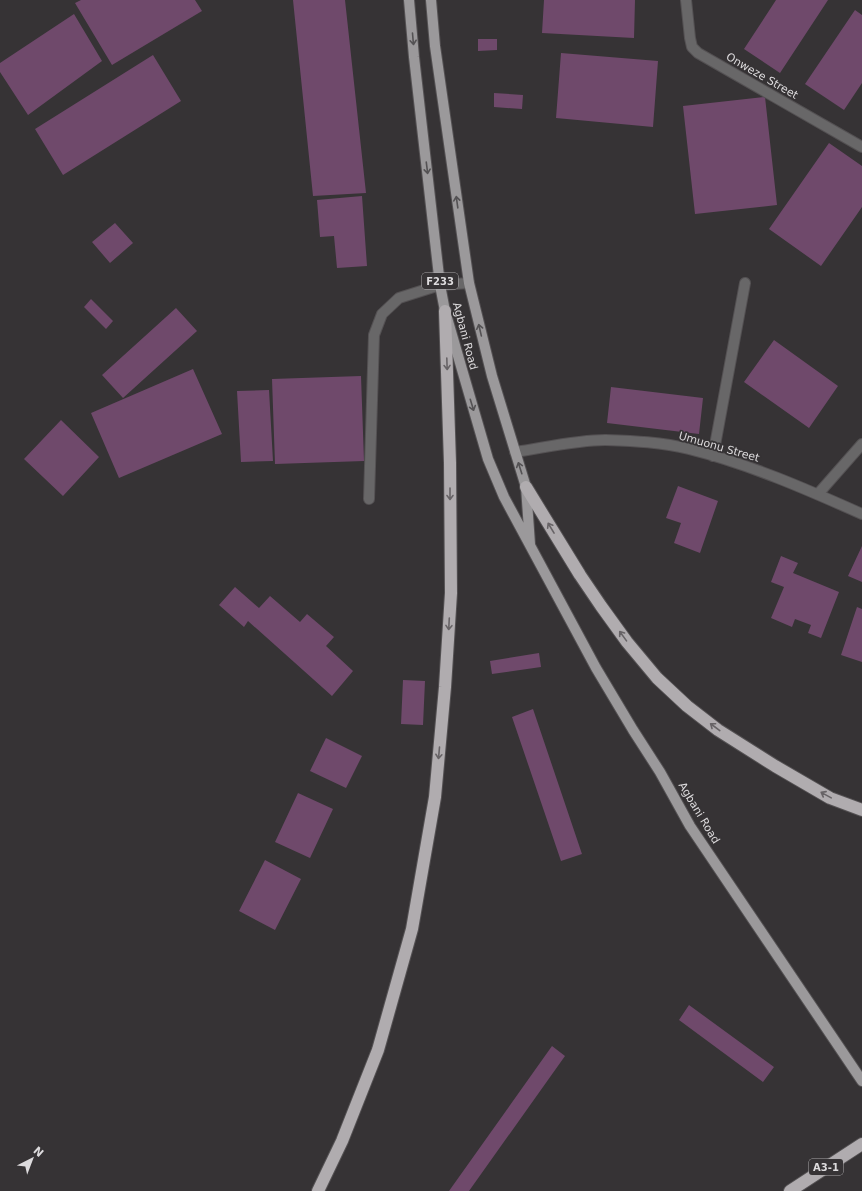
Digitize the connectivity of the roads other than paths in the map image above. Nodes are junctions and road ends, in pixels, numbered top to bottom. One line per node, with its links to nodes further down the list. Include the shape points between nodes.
1 (409, 0): 7 (main road, Agbani Road / F233, one-way to 7)
2 (431, 0): 5 (main road, Agbani Road / F233, one-way to 2, via 435,46)
3 (686, 0): 4 (street, Onweze Street, via 692,47 698,53)
4 (862, 148)
5 (469, 283): 7 (street); 10 (main road, Agbani Road / F233, one-way to 5, via 492,376)
6 (745, 283): 11 (street)
7 (440, 285): 8 (main road, Agbani Road / F233); 14 (street, via 399,298 382,314 374,335)
8 (445, 311): 16 (main road, Agbani Road / F233, one-way to 16, via 488,459 504,497); 20 (highway, one-way to 20, via 451,593 435,797 412,928 378,1050 342,1141)
9 (862, 444): 13 (street)
10 (515, 452): 11 (street, Umuonu Street, via 604,440 649,442); 12 (main road, Agbani Road / F233, one-way to 10)
11 (713, 456): 13 (street, Umuonu Street, via 743,464)
12 (526, 487): 16 (main road, Agbani Road / F233); 17 (highway, one-way to 12, via 830,798 775,766 718,730 687,706 658,678 627,642 580,575)
13 (818, 494): 15 (street, Umuonu Street)
14 (369, 499)
15 (862, 514)
16 (531, 548): 18 (main road, Agbani Road, via 596,668 690,826)
17 (862, 810)
18 (862, 1082)
19 (862, 1144): 21 (highway, A3-1)
20 (318, 1191)
21 (790, 1191)

